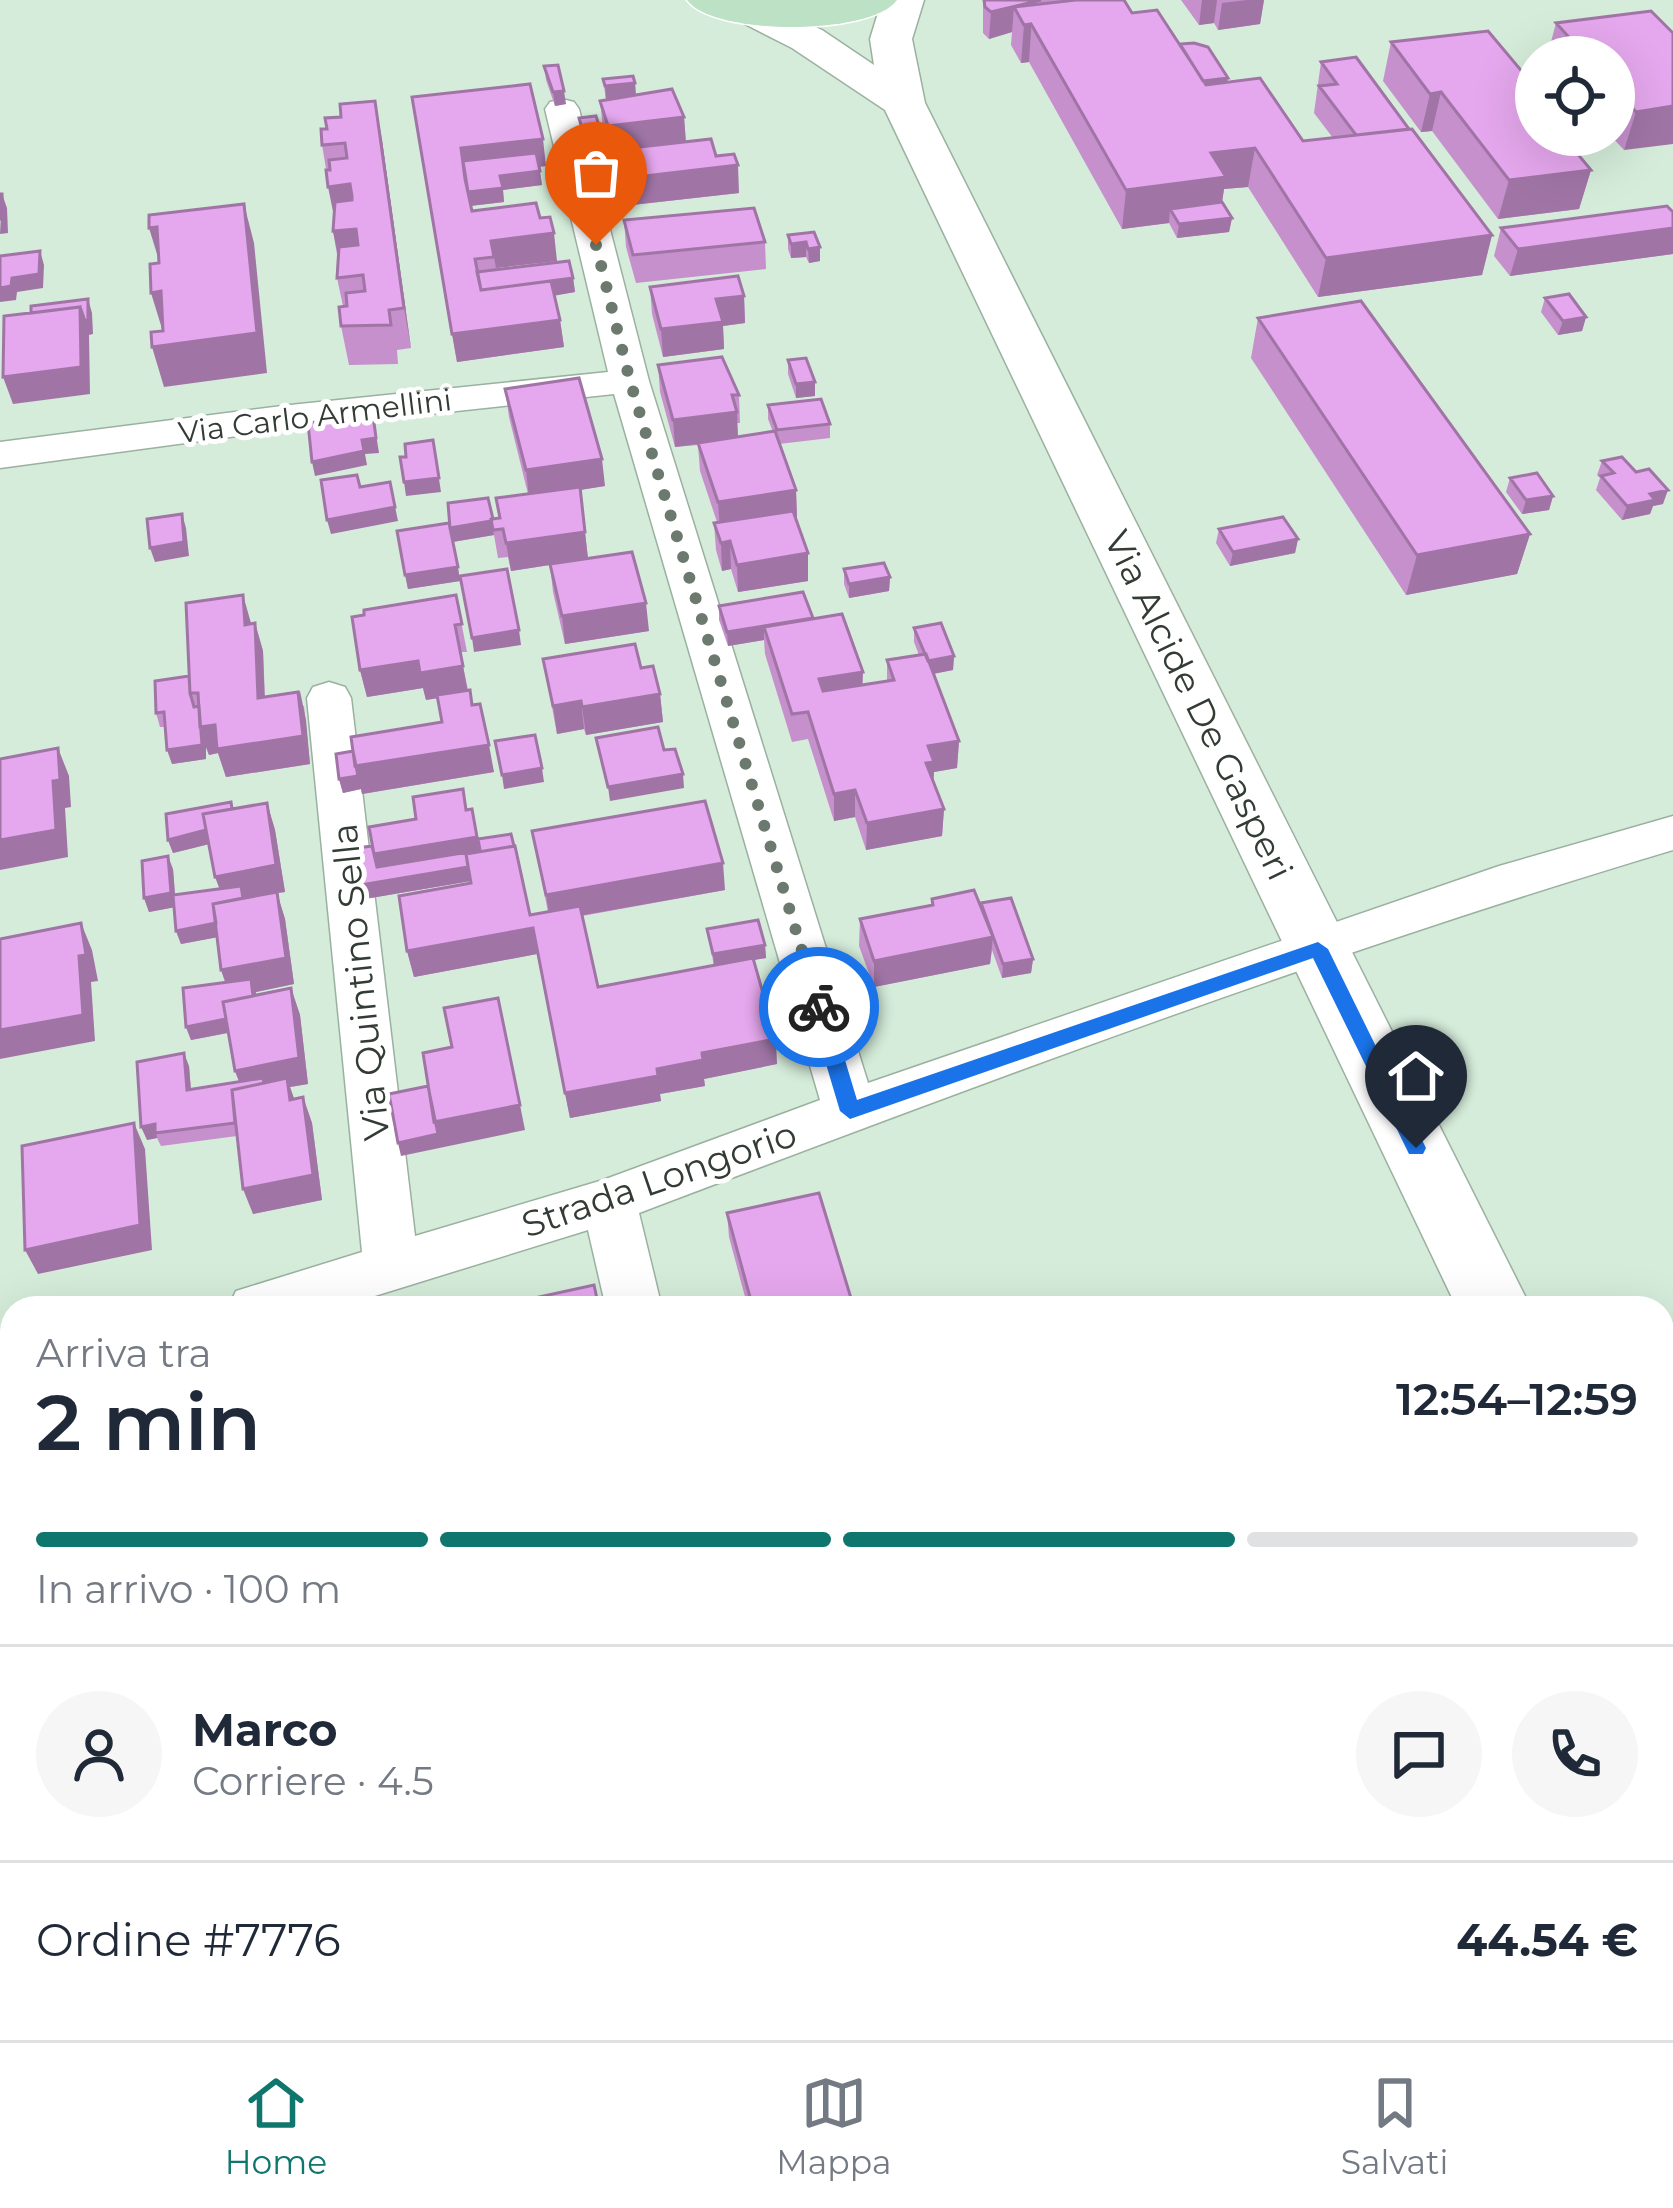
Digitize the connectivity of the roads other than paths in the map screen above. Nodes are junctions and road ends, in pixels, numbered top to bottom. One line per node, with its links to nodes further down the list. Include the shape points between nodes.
1 (708, 0): 4 (main road)
2 (876, 0): 4 (main road, via 825,12)
3 (903, 0): 5 (main road, Via Alcide De Gasperi, via 891,39)
4 (752, 11): 5 (main road)
5 (903, 103): 11 (main road, Via Alcide De Gasperi)
6 (562, 109): 7 (street)
7 (630, 381): 8 (street, Via Carlo Armellini); 12 (street)
8 (0, 455)
9 (329, 698): 14 (street, Via Quintino Sella)
10 (1673, 833): 11 (street, Strada Longorio)
11 (1318, 949): 12 (street, Strada Longorio); 17 (main road, Via Alcide De Gasperi)
12 (850, 1111): 13 (street, Strada Longorio)
13 (609, 1201): 14 (street, Strada Longorio); 16 (street)
14 (391, 1267): 15 (street, Strada Longorio)
15 (296, 1296)
16 (631, 1296)
17 (1488, 1296)

